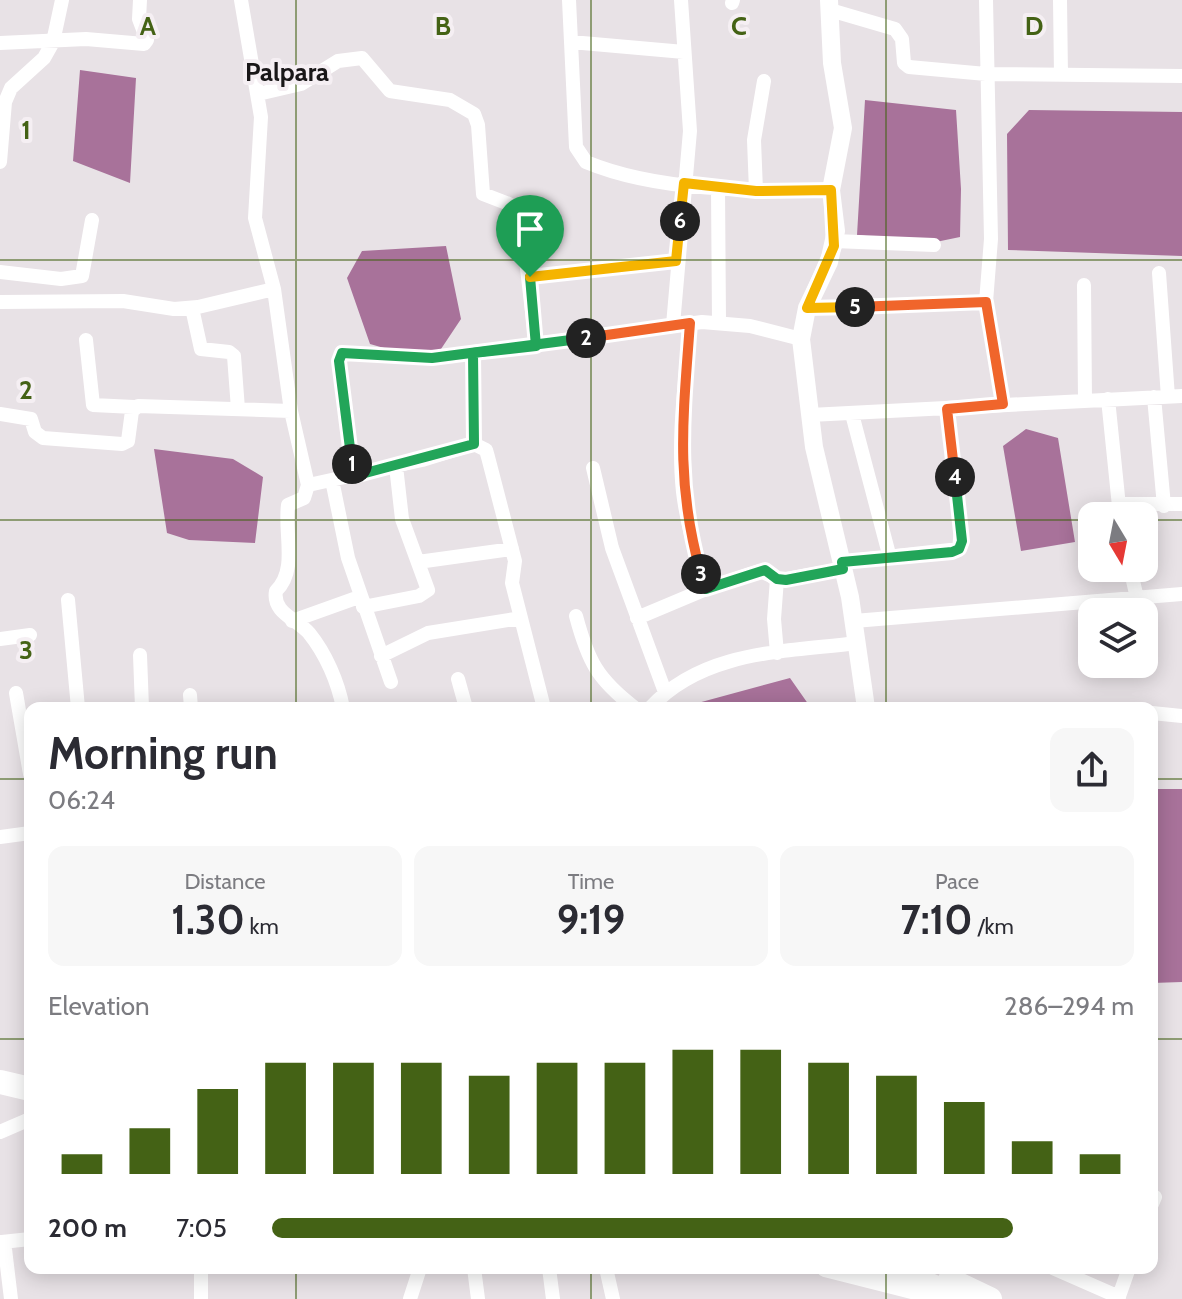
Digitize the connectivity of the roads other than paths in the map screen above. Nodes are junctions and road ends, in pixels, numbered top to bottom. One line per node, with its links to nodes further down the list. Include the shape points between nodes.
1 (62, 0): 9 (street)
2 (140, 0): 9 (street, via 144,44 108,39)
3 (241, 0): 17 (street)
4 (569, 0): 10 (street)
5 (681, 0): 12 (street)
6 (986, 0): 13 (street)
7 (1060, 0): 14 (street)
8 (830, 5): 13 (street, via 895,29 909,67); 21 (street, via 832,63 843,128)
9 (53, 42): 11 (street); 18 (street, via 44,58 11,88)
10 (571, 42): 12 (street); 19 (street, via 578,155 597,167)
11 (0, 43)
12 (684, 52): 19 (street, via 690,131)
13 (986, 74): 14 (street); 33 (street, via 991,239)
14 (1061, 75): 15 (street)
15 (1182, 76)
16 (764, 81): 22 (street, via 754,140)
17 (258, 94): 29 (street, via 301,84 351,57 369,62 390,91 466,106 478,125 483,194 517,209); 31 (street, via 255,218)
18 (0, 162)
19 (684, 183): 20 (street); 26 (street)
20 (718, 188): 22 (street); 36 (street)
21 (831, 190): 22 (street); 24 (street)
22 (756, 191)
23 (92, 220): 27 (street, via 82,276 61,279)
24 (834, 241): 25 (street); 35 (street)
25 (934, 245)
26 (676, 261): 29 (street); 38 (street)
27 (0, 272)
28 (1159, 273): 43 (street)
29 (530, 277): 41 (street)
30 (1084, 285): 45 (street)
31 (274, 289): 34 (street); 50 (street)
32 (0, 302): 34 (street, via 93,300)
33 (986, 302): 35 (street); 46 (street)
34 (192, 308): 48 (street, via 201,349 234,356)
35 (807, 308): 39 (street)
36 (719, 322): 37 (street); 39 (street)
37 (690, 323): 38 (street); 70 (street, via 683,490)
38 (673, 325): 41 (street)
39 (801, 339): 53 (street)
40 (86, 340): 47 (street, via 93,405)
41 (536, 346): 42 (street)
42 (473, 353): 54 (street); 57 (street, via 432,358 339,356)
43 (1168, 397): 44 (street); 62 (street)
44 (1108, 399): 45 (street); 60 (street)
45 (1085, 401): 46 (street)
46 (1003, 404): 49 (street)
47 (134, 407): 48 (street); 51 (street, via 128,441 122,444 43,438 31,419)
48 (238, 409): 50 (street)
49 (947, 409): 52 (street); 65 (street, via 959,549)
50 (291, 411): 59 (street)
51 (0, 414)
52 (852, 414): 53 (street); 65 (street)
53 (810, 415): 67 (street)
54 (474, 444): 55 (street); 64 (street, via 486,450)
55 (396, 466): 57 (street); 66 (street, via 402,519)
56 (593, 468): 78 (street, via 612,548)
57 (354, 476): 58 (street)
58 (332, 480): 59 (street); 74 (street)
59 (308, 485): 79 (street, via 304,498 288,505 287,578 274,596)
60 (1118, 502)
61 (1182, 504): 62 (street)
62 (1164, 506): 63 (street)
63 (1158, 507)
64 (512, 549): 66 (street); 77 (street, via 512,583)
65 (890, 558): 67 (street)
66 (418, 562): 74 (street, via 428,585 425,594)
67 (842, 565): 68 (street); 80 (street)
68 (777, 579): 70 (street, via 765,570); 84 (street)
69 (1133, 582): 72 (street)
70 (706, 589): 78 (street)
71 (1182, 594): 72 (street)
72 (1137, 598)
73 (68, 600): 91 (street)
74 (361, 602): 79 (street); 86 (street)
75 (1078, 603): 80 (street)
76 (576, 616): 96 (street, via 593,667)
77 (521, 618): 86 (street, via 428,633); 95 (street)
78 (637, 618): 89 (street)
79 (292, 621): 93 (street, via 309,633 324,657)
80 (854, 621): 83 (street)
81 (30, 635): 82 (street)
82 (0, 639)
83 (857, 643): 84 (street); 98 (street)
84 (777, 653): 89 (street, via 723,662)
85 (140, 655): 92 (street)
86 (381, 656): 88 (street)
87 (458, 679): 94 (street)
88 (391, 682)
89 (665, 692): 97 (street)
90 (16, 693): 101 (street)
91 (77, 702)
92 (142, 702)
93 (341, 702)
94 (464, 702)
95 (542, 702)
96 (627, 702)
97 (656, 702)
98 (865, 702)
99 (1158, 714): 100 (street)
100 (1182, 716)
101 (24, 739)
102 (24, 834): 103 (street)
103 (0, 837)
104 (0, 1068): 105 (highway)
105 (24, 1072)
106 (0, 1082): 107 (highway)
107 (24, 1088)
108 (24, 1122): 109 (street)
109 (0, 1132)
110 (24, 1240): 111 (street)
111 (1, 1242): 125 (street)
112 (201, 1274): 126 (street)
113 (418, 1274): 127 (street)
114 (475, 1274): 128 (street)
115 (550, 1274): 129 (street)
116 (607, 1274): 130 (street)
117 (849, 1274): 123 (street)
118 (905, 1274): 123 (highway)
119 (939, 1274): 131 (highway)
120 (962, 1274): 131 (street)
121 (1066, 1274): 124 (street)
122 (1127, 1274): 124 (street)
123 (952, 1294)
124 (1118, 1298)
125 (11, 1299)
126 (201, 1299)
127 (410, 1299)
128 (478, 1299)
129 (553, 1299)
130 (613, 1299)
131 (991, 1299)

